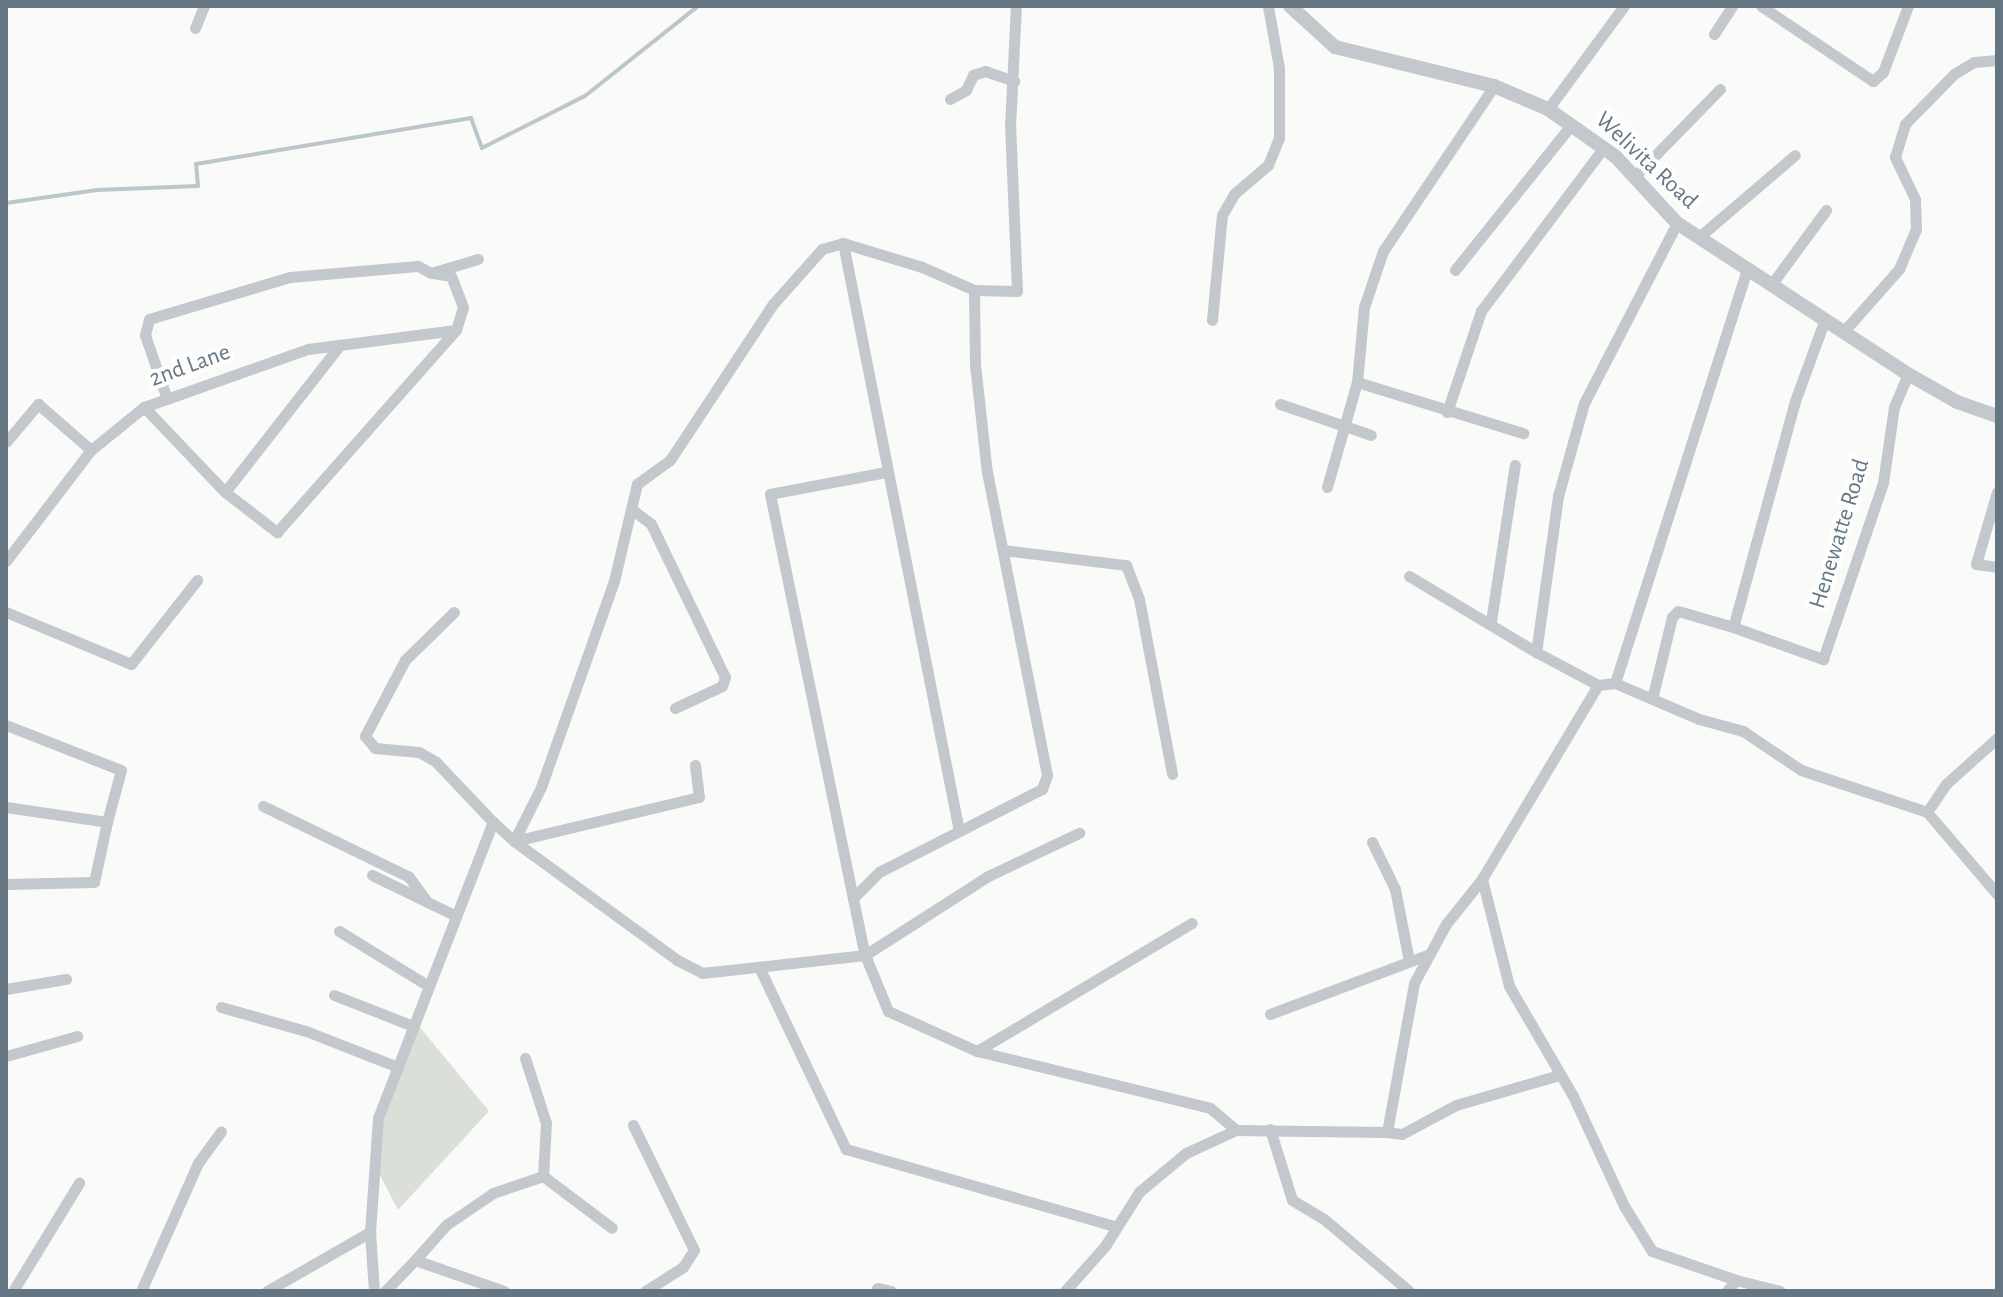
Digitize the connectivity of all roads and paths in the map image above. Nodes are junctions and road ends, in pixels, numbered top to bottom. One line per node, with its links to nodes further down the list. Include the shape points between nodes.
1 (204, 6): 9 (street)
2 (1016, 6): 12 (street)
3 (1268, 6): 32 (street, via 1282,96 1279,138 1268,165 1234,194 1222,215)
4 (1290, 6): 13 (street, Welivita Road, via 1335,47)
5 (1624, 6): 16 (street)
6 (1732, 6): 10 (street)
7 (1761, 6): 8 (street, via 1873,81 1883,72)
8 (1908, 6)
9 (195, 28)
10 (1714, 34)
11 (1997, 60): 34 (street, via 1974,62 1954,74 1905,124 1895,157 1915,199 1916,229 1899,269)
12 (1014, 81): 15 (street, via 985,71 973,75 966,90); 30 (street, via 1010,127 1019,284 1017,291)
13 (1494, 86): 16 (street, Welivita Road); 37 (street, via 1383,251 1364,307)
14 (1720, 89): 20 (street)
15 (950, 99)
16 (1548, 109): 17 (street, Welivita Road)
17 (1572, 124): 18 (street, Welivita Road); 26 (street)
18 (1604, 147): 20 (street, Welivita Road); 41 (street, via 1481,311)
19 (1795, 155): 23 (street)
20 (1634, 177): 22 (street, Welivita Road)
21 (1826, 210): 29 (street)
22 (1677, 223): 23 (street, Welivita Road); 63 (street, via 1584,403 1558,496)
23 (1699, 237): 27 (street, Welivita Road)
24 (843, 243): 30 (street, via 922,267); 49 (street); 53 (street, via 822,249 773,304 670,460 637,484)
25 (478, 259): 28 (street)
26 (1455, 270)
27 (1747, 270): 29 (street, Welivita Road); 64 (street)
28 (431, 273): 33 (street, via 451,276 463,307); 38 (street, via 418,266 290,277 149,319 145,335)
29 (1771, 285): 31 (street, Welivita Road)
30 (974, 290): 54 (street, via 985,458)
31 (1825, 319): 34 (street, Welivita Road); 62 (street, via 1795,401)
32 (1212, 320)
33 (456, 330): 35 (street, 2nd Lane); 51 (street, via 277,532)
34 (1845, 330): 36 (street, Welivita Road)
35 (340, 345): 38 (street, 2nd Lane, via 308,349); 51 (street)
36 (1908, 374): 42 (street, Welivita Road, via 1957,402); 62 (street, Henewatte Road, via 1894,407 1883,483 1823,659)
37 (1357, 382): 41 (street); 43 (street)
38 (166, 396): 40 (street, 2nd Lane)
39 (1280, 404): 43 (street)
40 (144, 407): 47 (street, 2nd Lane); 51 (street)
41 (1447, 412): 44 (street)
42 (1997, 416)
43 (1343, 425): 45 (street); 50 (street)
44 (1523, 433)
45 (1371, 435)
46 (6, 442): 47 (street, via 38,404)
47 (91, 450): 55 (street, 2nd Lane)
48 (1515, 465): 61 (street)
49 (886, 472): 77 (street); 85 (street, via 770,494)
50 (1327, 487)
51 (225, 492)
52 (1997, 492): 56 (street, via 1976,564)
53 (634, 511): 67 (street, via 651,524 725,677 722,686); 79 (street, via 541,787)
54 (1003, 550): 71 (street, via 1126,565 1139,599); 77 (street, via 1047,775 1042,789)
55 (6, 561)
56 (1997, 567)
57 (1409, 576): 61 (street)
58 (197, 580): 59 (street, via 131,664)
59 (6, 612)
60 (454, 612): 76 (street, via 405,660 365,736 375,748 419,752 436,762)
61 (1491, 621): 63 (street)
62 (1733, 627): 66 (street, via 1678,611 1672,617)
63 (1536, 652): 65 (street)
64 (1615, 683): 65 (street); 66 (street)
65 (1598, 685): 82 (street)
66 (1653, 695): 74 (street, via 1699,719 1743,731 1801,770)
67 (675, 708)
68 (6, 725): 75 (street, via 121,770)
69 (1997, 738): 74 (street, via 1946,784)
70 (695, 765): 79 (street, via 699,797)
71 (1172, 774)
72 (263, 806): 86 (street, via 409,877)
73 (6, 807): 75 (street)
74 (1927, 812): 84 (street)
75 (107, 822): 83 (street, via 94,882)
76 (493, 822): 79 (street); 87 (street)
77 (959, 831): 85 (street, via 879,872)
78 (1079, 833): 91 (street, via 988,876)
79 (514, 841): 93 (street, via 702,973)
80 (1372, 842): 92 (street, via 1395,889)
81 (372, 875): 86 (street)
82 (1482, 879): 90 (street); 106 (street, via 1509,986)
83 (6, 884)
84 (1997, 894)
85 (853, 898): 91 (street)
86 (427, 902): 87 (street)
87 (454, 915): 95 (street)
88 (1192, 923): 102 (street)
89 (339, 931): 95 (street)
90 (1430, 954): 92 (street); 111 (street, via 1414,983)
91 (865, 955): 93 (street); 102 (street, via 888,1011)
92 (1409, 961): 99 (street)
93 (759, 967): 114 (street, via 846,1149)
94 (66, 979): 96 (street)
95 (427, 985): 100 (street)
96 (6, 989)
97 (334, 995): 100 (street)
98 (221, 1007): 105 (street, via 306,1031)
99 (1270, 1014)
100 (413, 1026): 105 (street)
101 (77, 1036): 103 (street)
102 (977, 1051): 109 (street, via 1210,1108)
103 (6, 1056)
104 (525, 1058): 112 (street, via 546,1123)
105 (398, 1067): 116 (street, via 378,1118)
106 (1559, 1075): 111 (street, via 1456,1105 1402,1134); 118 (street, via 1652,1251)
107 (633, 1125): 126 (street, via 694,1250 683,1267)
108 (1270, 1129): 109 (street); 111 (street); 129 (street, via 1292,1200 1324,1219)
109 (1236, 1130): 114 (street, via 1159,1172)
110 (221, 1131): 121 (street, via 198,1163)
111 (1387, 1132)
112 (543, 1176): 115 (street); 117 (street, via 493,1193 446,1225)
113 (79, 1183): 120 (street)
114 (1115, 1226): 128 (street)
115 (612, 1228)
116 (370, 1232): 122 (street); 123 (street)
117 (415, 1260): 124 (street); 125 (street)
118 (1736, 1280): 130 (street); 131 (street)
119 (877, 1288): 127 (street)
120 (13, 1291)
121 (141, 1291)
122 (267, 1291)
123 (374, 1291)
124 (385, 1291)
125 (504, 1291)
126 (645, 1291)
127 (891, 1291)
128 (1065, 1291)
129 (1409, 1291)
130 (1727, 1291)
131 (1780, 1291)

